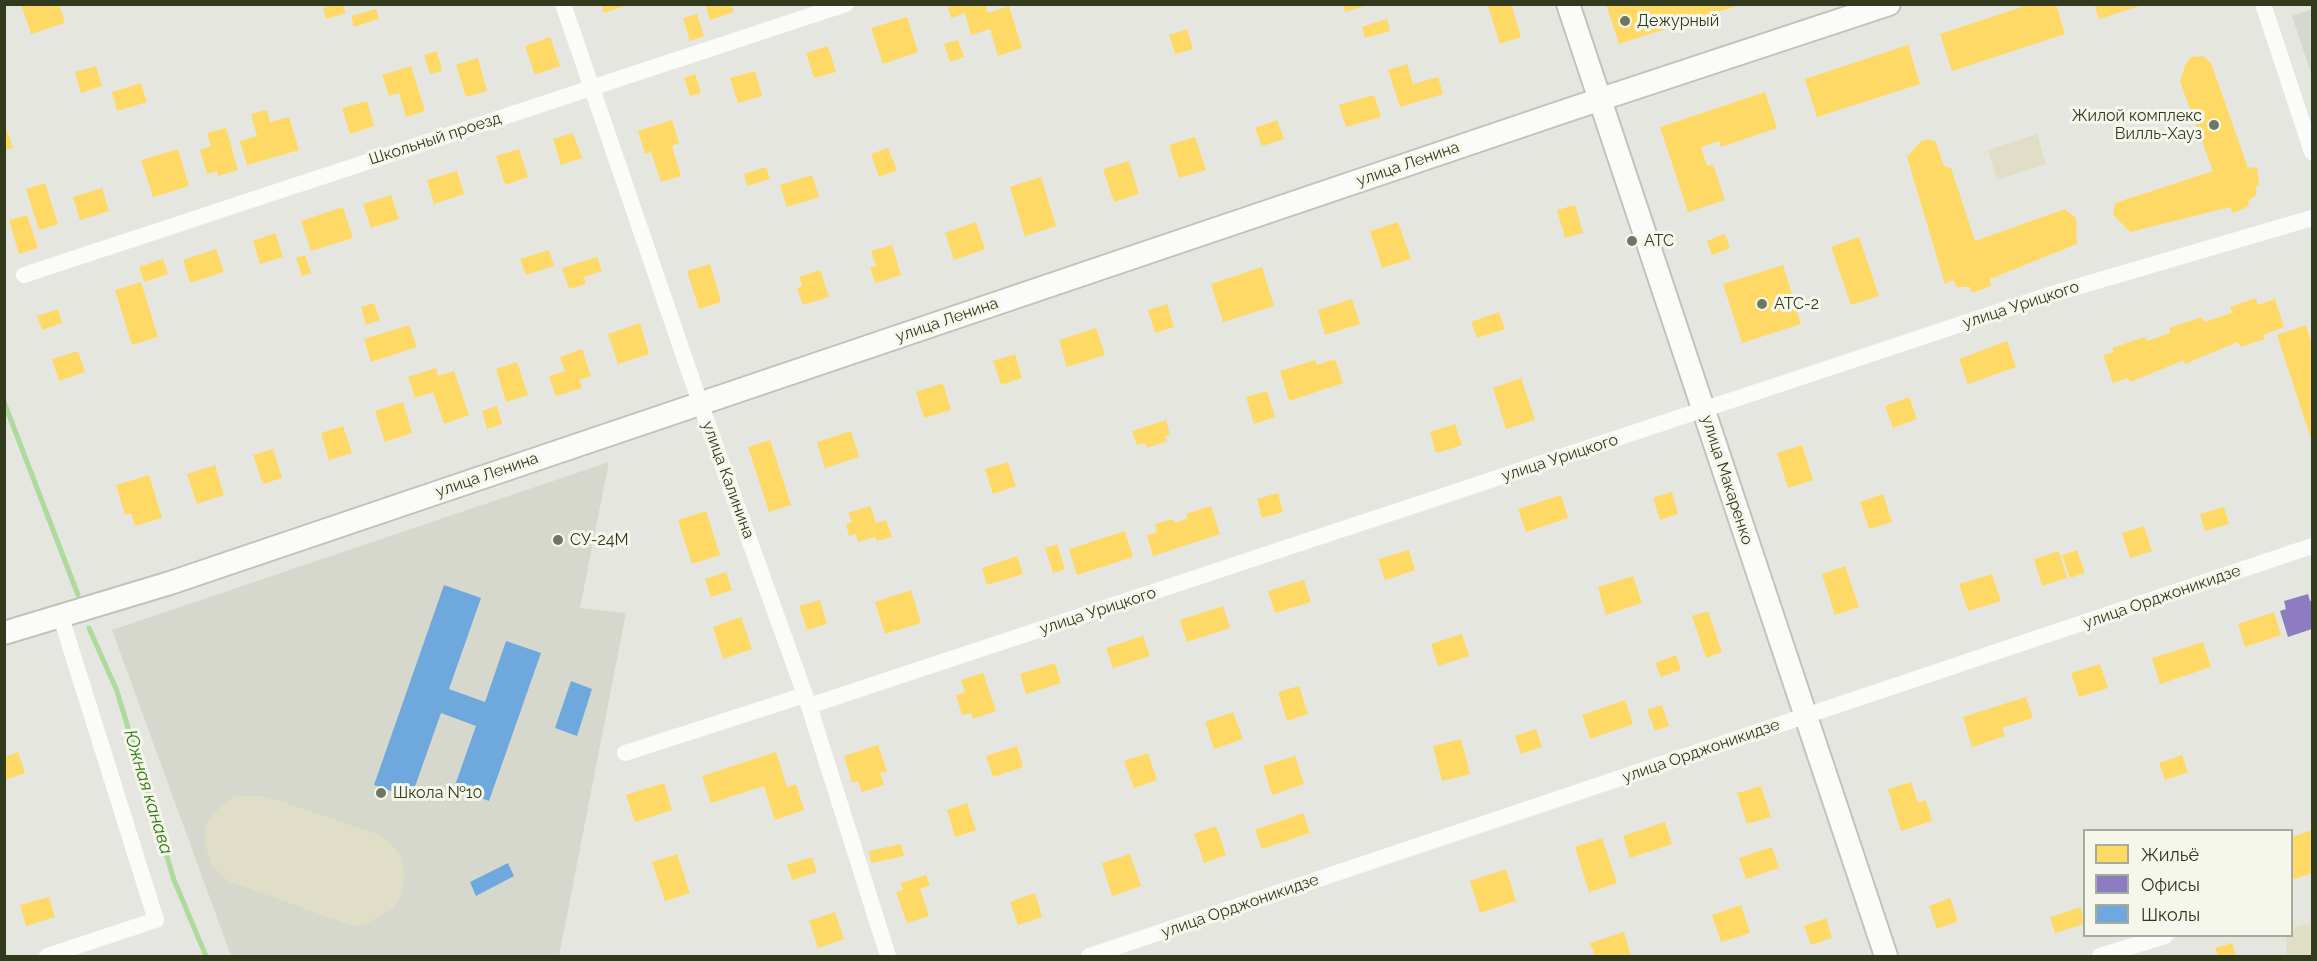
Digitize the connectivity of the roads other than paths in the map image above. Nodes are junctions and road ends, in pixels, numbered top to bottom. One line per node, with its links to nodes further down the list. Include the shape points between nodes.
1 (563, 4): 6 (street, улица Калинина)
2 (846, 4): 6 (street, Школьный проезд)
3 (1568, 4): 7 (street, улица Макаренко)
4 (1889, 4): 7 (street, улица Ленина)
5 (2263, 4): 8 (street)
6 (592, 87): 10 (street, Школьный проезд); 11 (street, улица Калинина)
7 (1600, 99): 11 (street, улица Ленина); 12 (street, улица Макаренко)
8 (2313, 152)
9 (2313, 218): 12 (street, улица Урицкого, via 2049,295)
10 (24, 275)
11 (700, 403): 14 (street, улица Ленина, via 170,583); 16 (street, улица Калинина)
12 (1705, 411): 16 (street, улица Урицкого); 17 (street, улица Макаренко)
13 (2313, 546): 17 (street, улица Орджоникидзе)
14 (60, 615): 15 (street, улица Ленина); 20 (street, via 156,920)
15 (4, 633)
16 (807, 700): 18 (street, улица Урицкого); 21 (street, улица Калинина)
17 (1804, 717): 22 (street, улица Орджоникидзе); 23 (street, улица Макаренко)
18 (625, 753)
19 (2161, 937): 24 (street)
20 (47, 957)
21 (888, 957)
22 (1089, 957)
23 (1886, 957)
24 (2100, 957)

